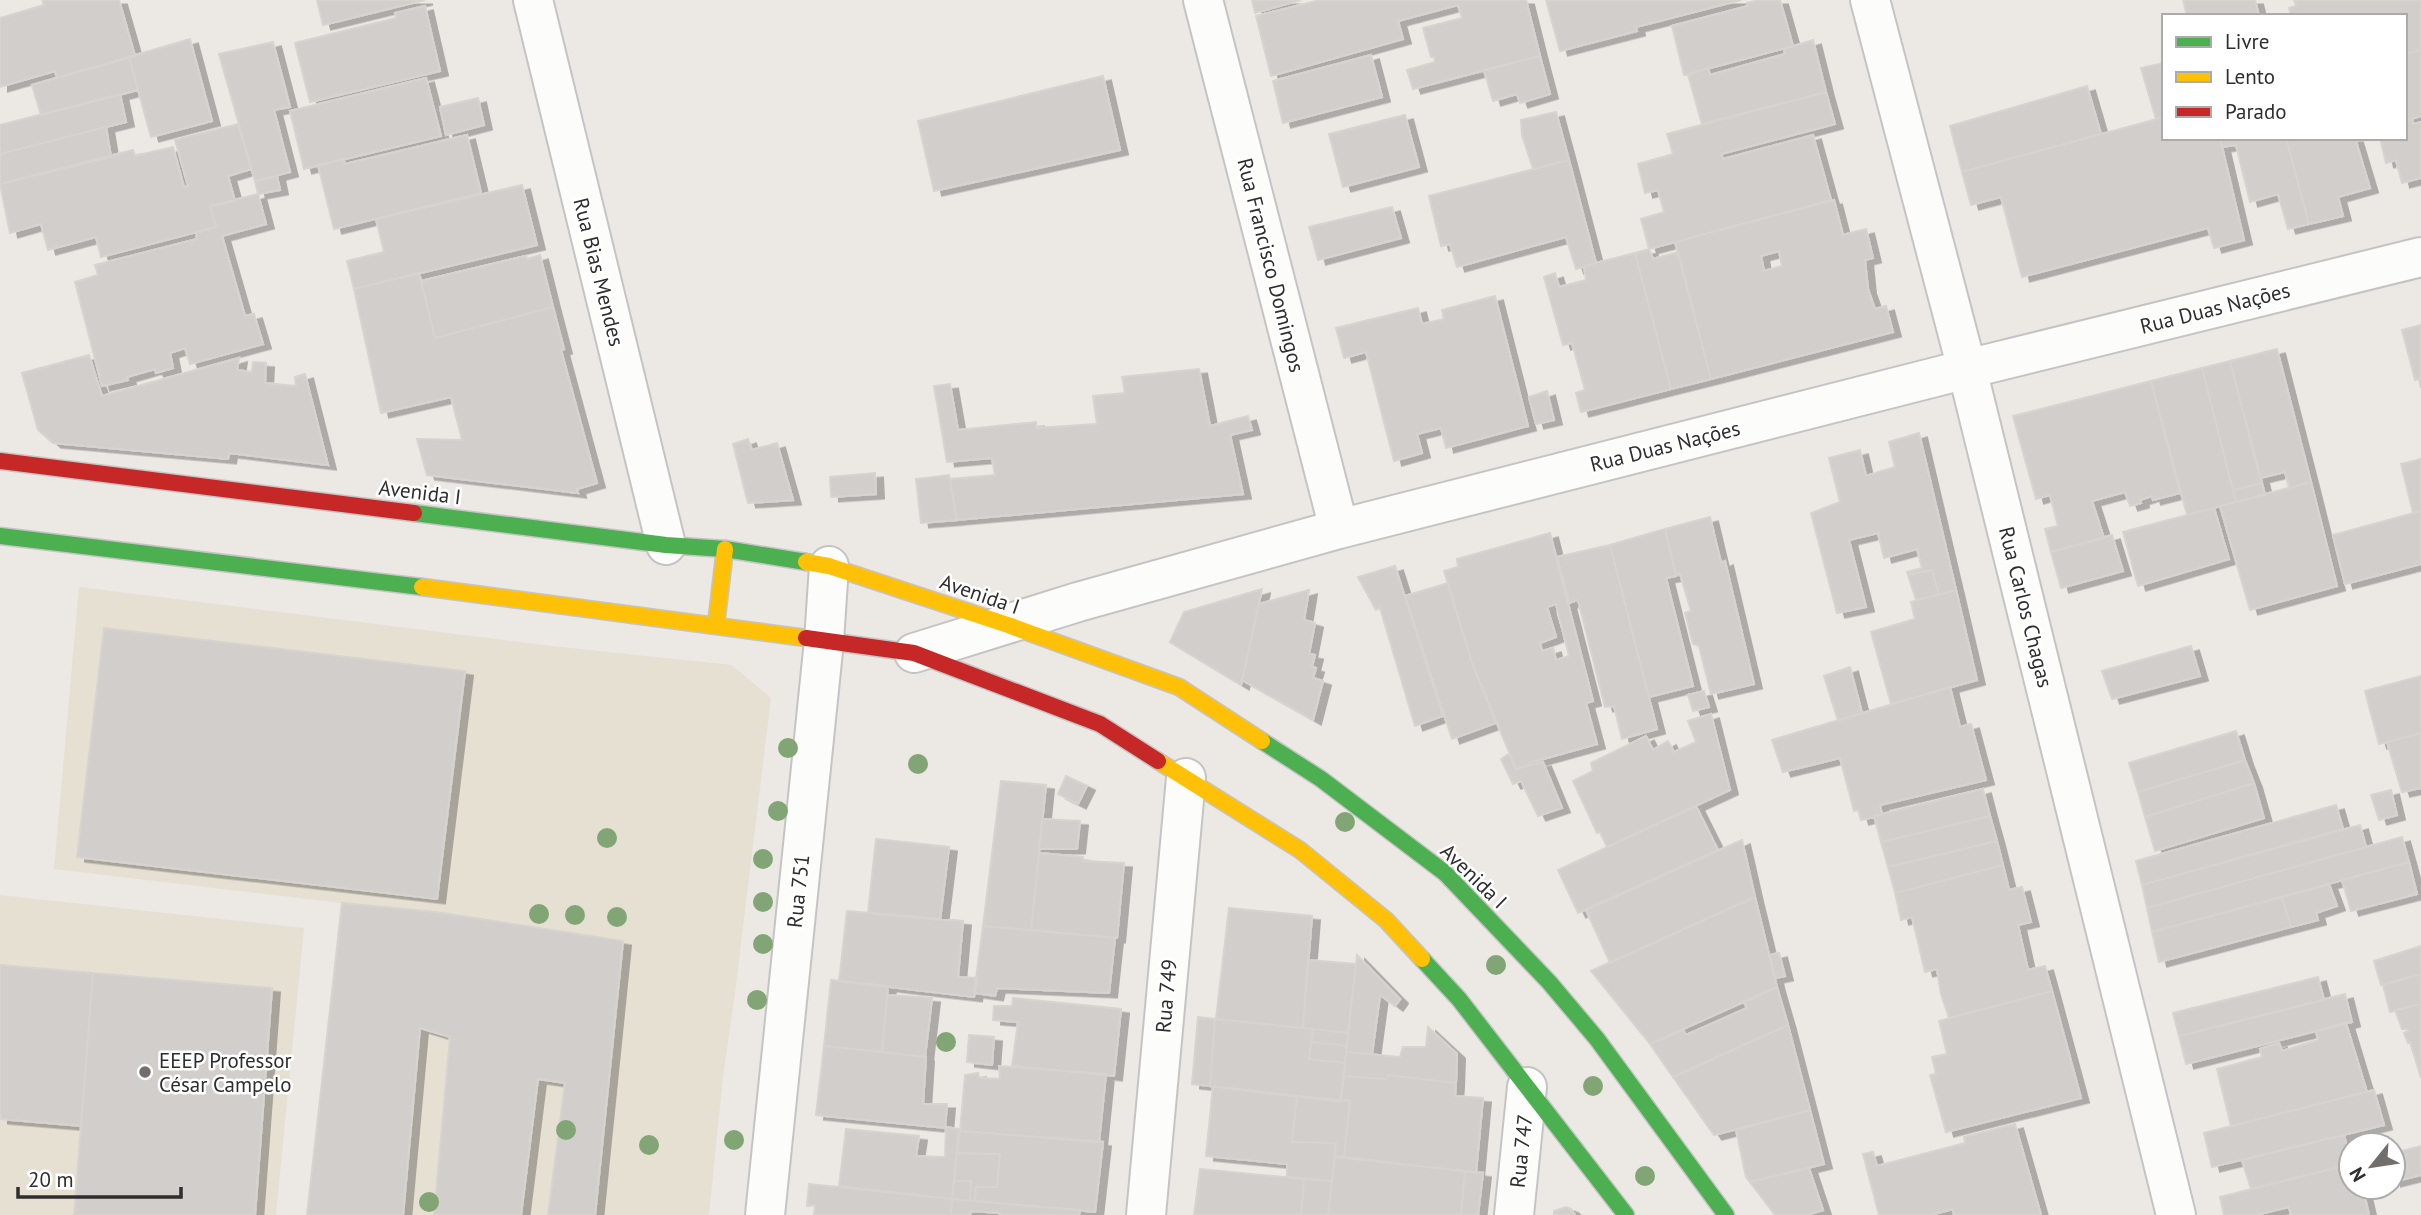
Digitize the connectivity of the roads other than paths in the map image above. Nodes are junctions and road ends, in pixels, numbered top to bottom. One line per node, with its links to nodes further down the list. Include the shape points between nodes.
1 (533, 0): 9 (street, Rua Bias Mendes)
2 (1203, 0): 7 (street, Rua Francisco Domingos)
3 (1870, 0): 5 (street, Rua Carlos Chagas)
4 (2421, 257): 5 (street, Rua Duas Nações)
5 (1967, 369): 7 (street, Rua Duas Nações); 23 (street, Rua Carlos Chagas)
6 (1, 456): 9 (street, Avenida I)
7 (1339, 529): 13 (street, Rua Duas Nações)
8 (0, 536): 12 (street)
9 (666, 545): 10 (street, Avenida I)
10 (725, 549): 11 (street, Avenida I); 12 (street)
11 (829, 566): 13 (street, Avenida I); 14 (street, Rua 751)
12 (716, 625): 14 (street)
13 (1008, 625): 15 (street, Rua Duas Nações); 22 (street, Avenida I, via 1179,687 1321,779 1445,873 1549,982 1597,1040)
14 (824, 641): 15 (street); 18 (street, Rua 751)
15 (914, 653): 16 (street, via 1100,724)
16 (1186, 778): 17 (street, via 1300,850 1386,920 1459,999); 19 (street, Rua 749)
17 (1527, 1087): 20 (street, Rua 747); 21 (street)
18 (765, 1215)
19 (1146, 1215)
20 (1514, 1215)
21 (1626, 1215)
22 (1727, 1215)
23 (2176, 1215)

